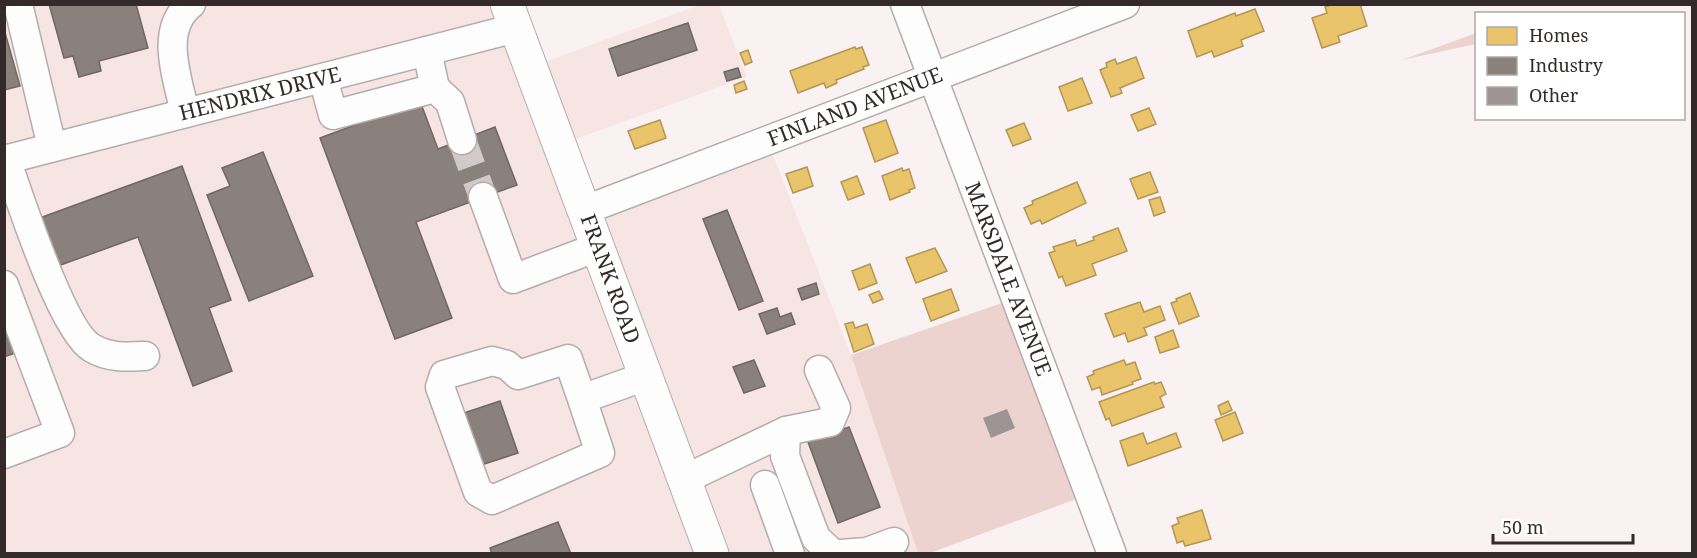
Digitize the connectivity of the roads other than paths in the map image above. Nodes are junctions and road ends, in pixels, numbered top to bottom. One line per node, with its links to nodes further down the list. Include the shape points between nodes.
1 (18, 4): 12 (street)
2 (191, 4): 10 (street, via 182,12 172,33)
3 (905, 4): 7 (street, MARSDALE AVENUE)
4 (1125, 4): 7 (street, FINLAND AVENUE)
5 (512, 16): 6 (street, HENDRIX DRIVE); 15 (main road, FRANK ROAD)
6 (427, 51): 8 (street, HENDRIX DRIVE); 9 (street)
7 (932, 77): 15 (street, FINLAND AVENUE); 31 (street, MARSDALE AVENUE)
8 (323, 78): 9 (street, via 333,114); 10 (street, HENDRIX DRIVE)
9 (435, 88): 11 (street, via 450,102)
10 (186, 113): 12 (street, HENDRIX DRIVE)
11 (462, 140)
12 (52, 147): 13 (street, HENDRIX DRIVE)
13 (5, 159): 18 (street, via 29,227 74,328 90,347 115,358)
14 (483, 198): 16 (street, via 513,279)
15 (585, 210): 16 (main road, FRANK ROAD)
16 (598, 247): 20 (main road, FRANK ROAD)
17 (4, 285): 23 (street, via 60,433)
18 (146, 356)
19 (819, 370): 22 (street, via 836,408 830,422)
20 (646, 376): 21 (street); 24 (main road, FRANK ROAD)
21 (582, 399): 21 (street, via 568,359 518,375 507,365 492,361 444,375 440,387 478,492 492,500 600,453)
22 (786, 431): 24 (street); 29 (street, via 785,456 816,538)
23 (4, 454)
24 (685, 479): 27 (main road, FRANK ROAD)
25 (765, 484): 28 (street)
26 (894, 542): 30 (street, via 867,552)
27 (712, 554)
28 (790, 554)
29 (833, 554)
30 (840, 554)
31 (1112, 554)

